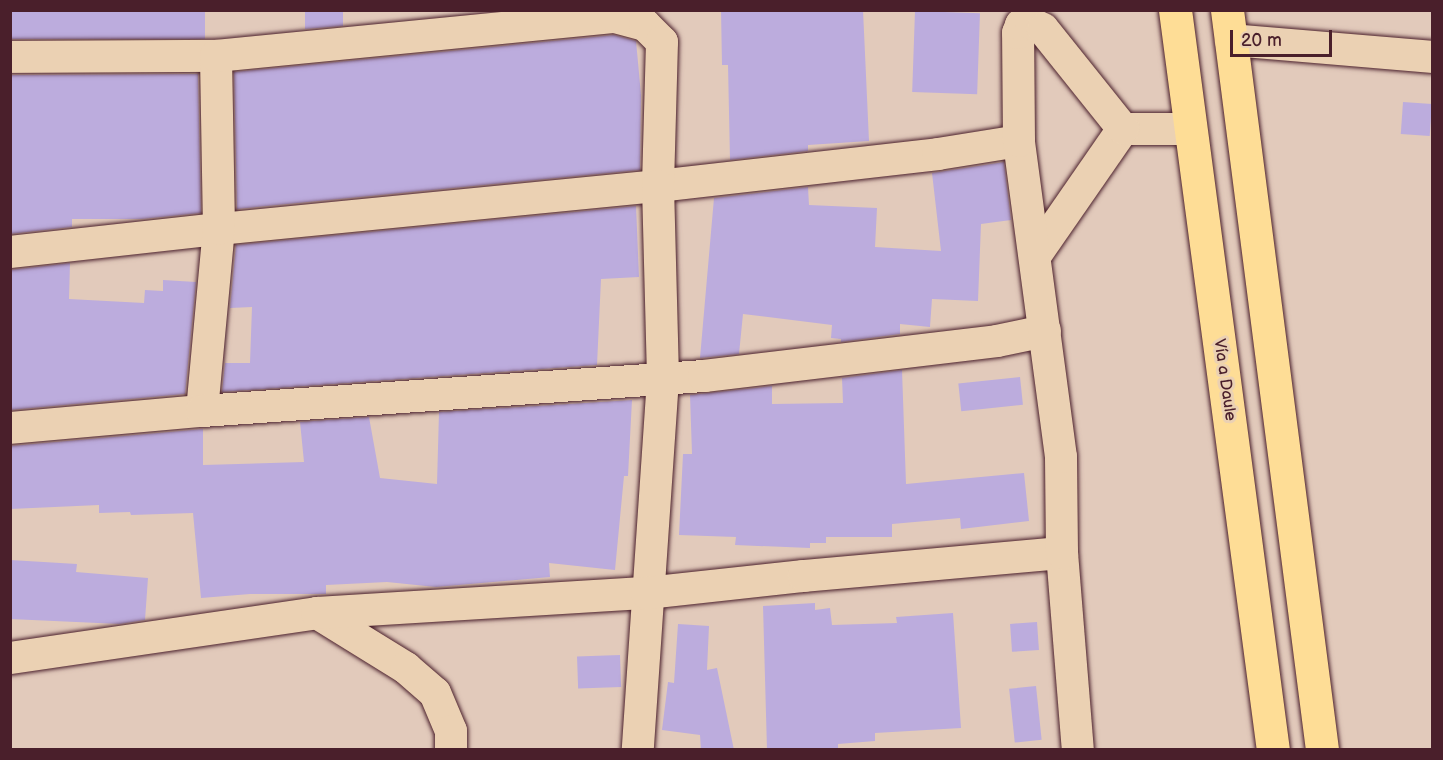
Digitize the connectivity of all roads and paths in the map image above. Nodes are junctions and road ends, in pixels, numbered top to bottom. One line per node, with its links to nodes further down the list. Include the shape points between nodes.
1 (1175, 10): 7 (highway, Vía a Daule)
2 (1229, 25): 5 (street); 25 (highway)
3 (216, 56): 4 (street); 9 (street, via 615,17 645,25 662,42); 10 (street)
4 (10, 57)
5 (1432, 57)
6 (1123, 129): 7 (street); 8 (street, via 1043,29 1031,23 1021,25 1018,33); 12 (street)
7 (1190, 129): 24 (highway, Vía a Daule)
8 (1020, 141): 9 (street); 12 (street)
9 (657, 186): 10 (street); 14 (street)
10 (219, 229): 11 (street); 15 (street)
11 (10, 252)
12 (1035, 256): 13 (street)
13 (1045, 331): 14 (street, via 997,341); 17 (street, via 1061,457)
14 (663, 379): 15 (street); 18 (street)
15 (202, 411): 16 (street)
16 (10, 428)
17 (1062, 553): 18 (street); 23 (street)
18 (647, 593): 19 (street); 22 (street)
19 (317, 613): 20 (street); 21 (street, via 406,668 435,693 451,731)
20 (10, 658)
21 (451, 750)
22 (638, 750)
23 (1078, 750)
24 (1273, 750)
25 (1322, 750)

